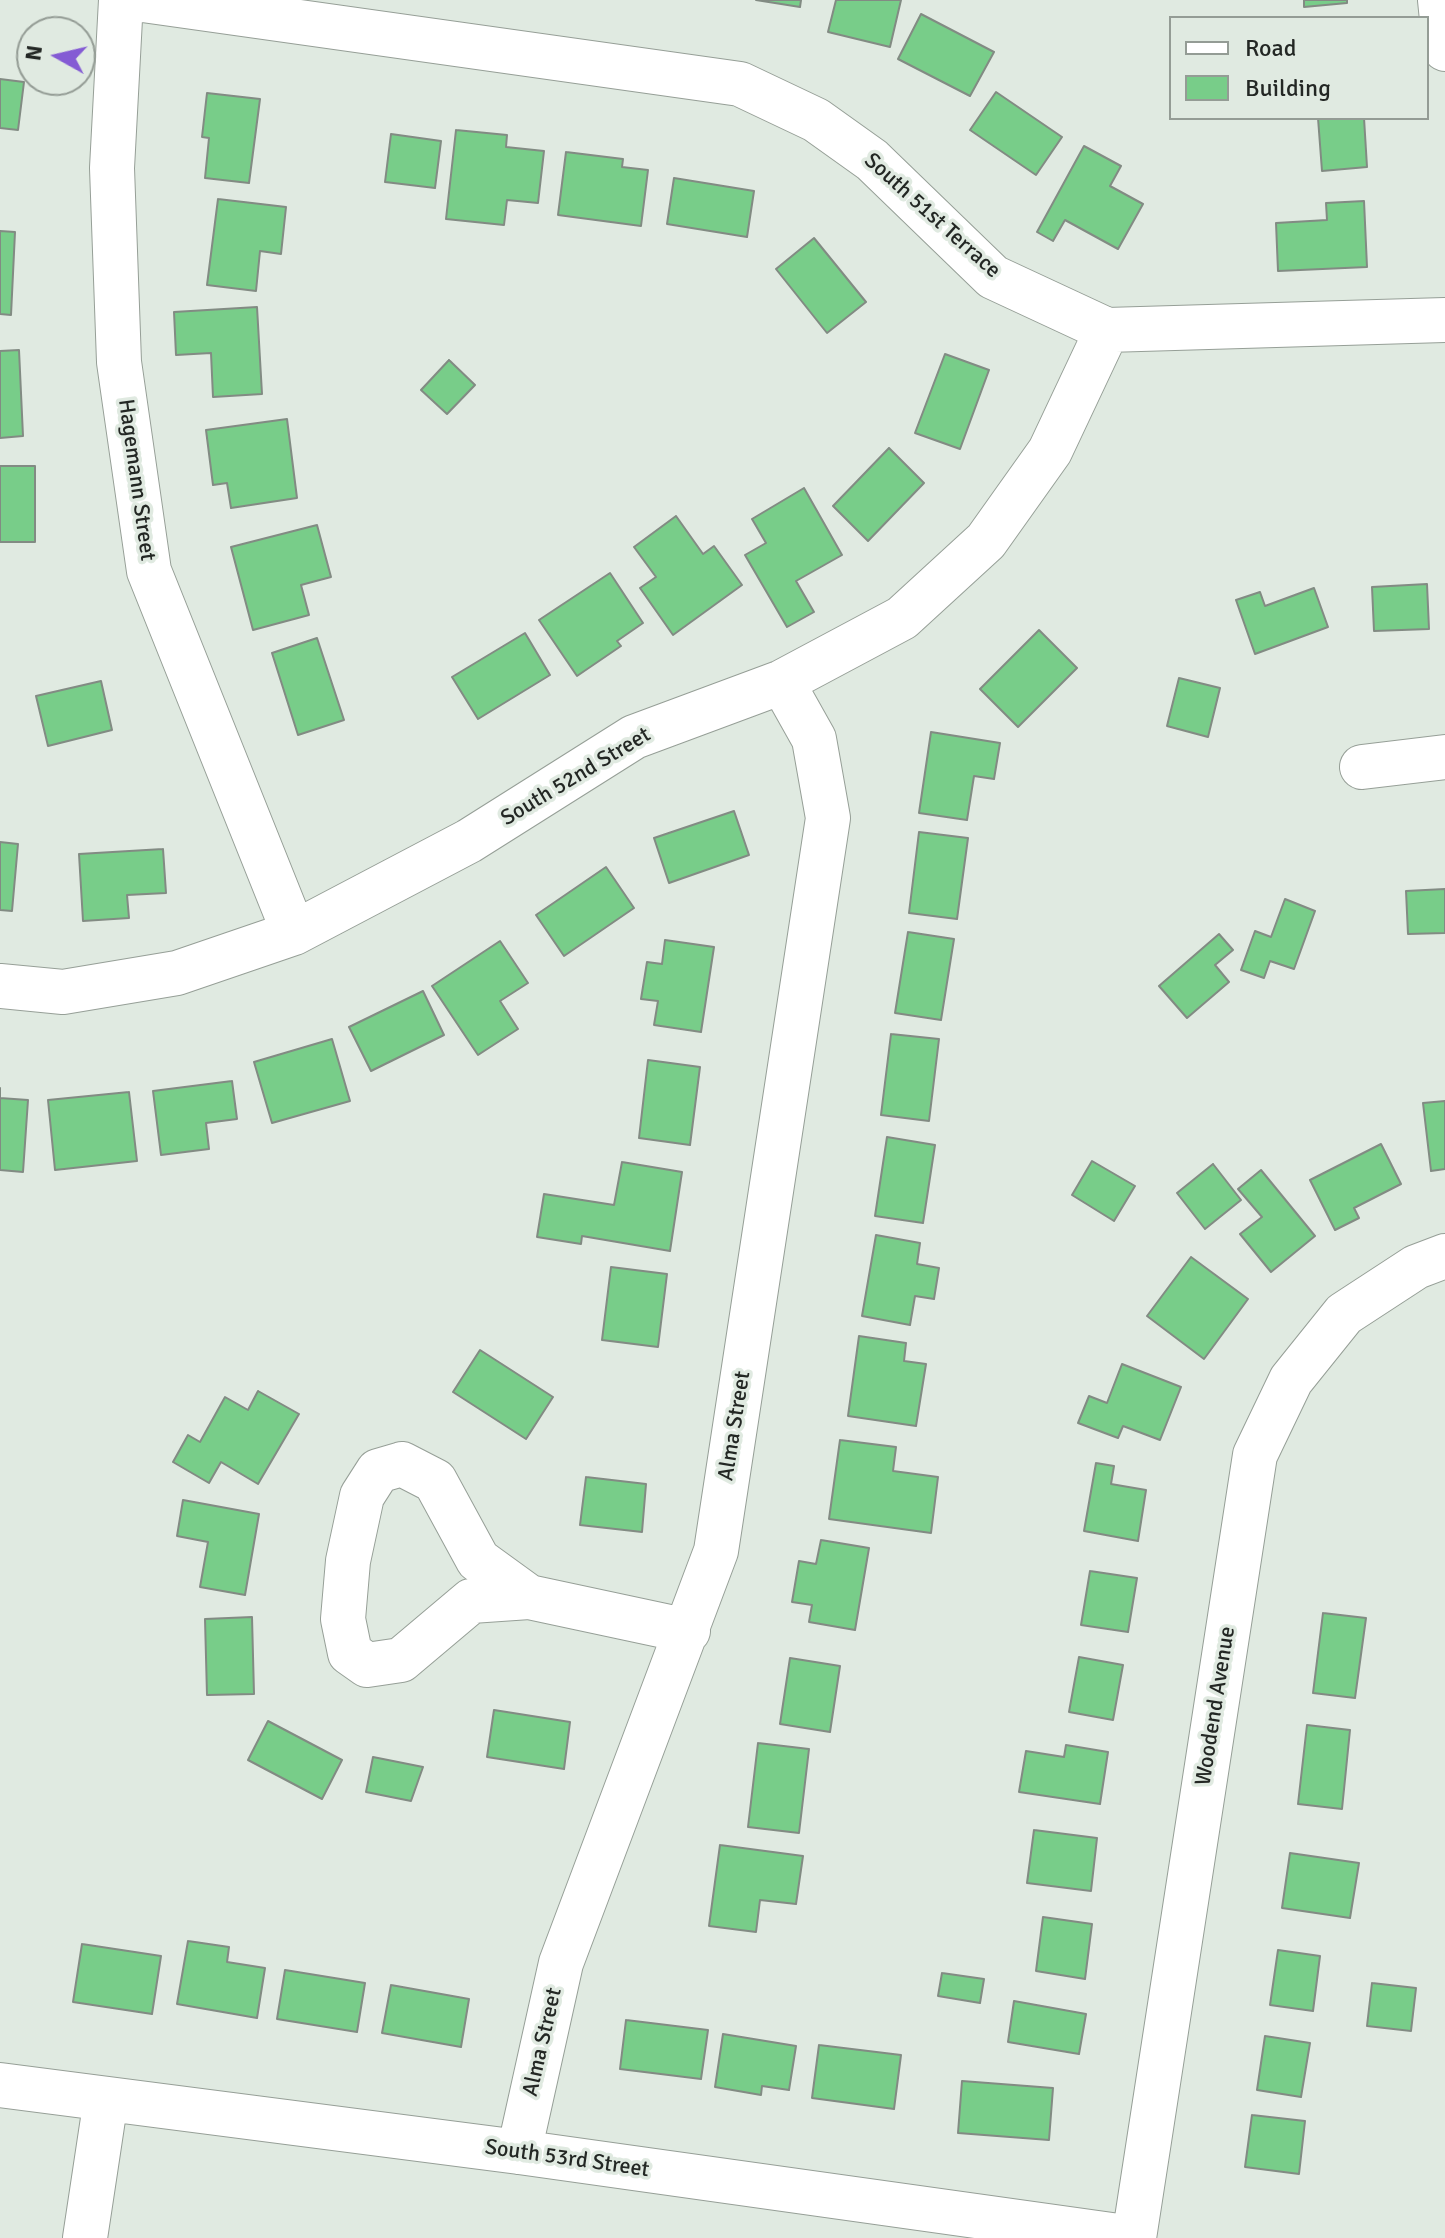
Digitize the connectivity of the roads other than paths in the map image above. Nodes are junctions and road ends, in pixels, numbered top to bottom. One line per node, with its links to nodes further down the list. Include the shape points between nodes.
1 (121, 0): 10 (street, Hagemann Street, via 112,168 119,362 149,571)
2 (143, 0): 6 (street, South 51st Terrace, via 740,84 816,120 872,160 993,277)
3 (1440, 0): 4 (street)
4 (1445, 49)
5 (1445, 320): 6 (street, South 51st Terrace)
6 (1107, 330): 7 (street, South 52nd Street, via 1050,451 986,541 902,618)
7 (782, 682): 10 (street, South 52nd Street, via 634,737 469,841); 14 (street, Alma Street, via 814,739 828,818 716,1551)
8 (1445, 757): 9 (street)
9 (1362, 767)
10 (294, 933): 11 (street, South 52nd Street, via 177,973 63,992)
11 (0, 986)
12 (1445, 1256): 20 (street, Woodend Avenue, via 1416,1267 1344,1314 1291,1380 1255,1455)
13 (529, 1597): 13 (street, via 471,1601 401,1660 367,1665 350,1653 343,1619 348,1561 362,1496 378,1471 402,1464 435,1481 478,1560); 14 (street)
14 (688, 1631): 17 (street, Alma Street, via 561,1963)
15 (0, 2085): 16 (street, South 53rd Street)
16 (106, 2099): 17 (street, South 53rd Street); 19 (street)
17 (519, 2152): 18 (street, South 53rd Street)
18 (887, 2222): 20 (street, South 53rd Street)
19 (85, 2238)
20 (1134, 2238)

